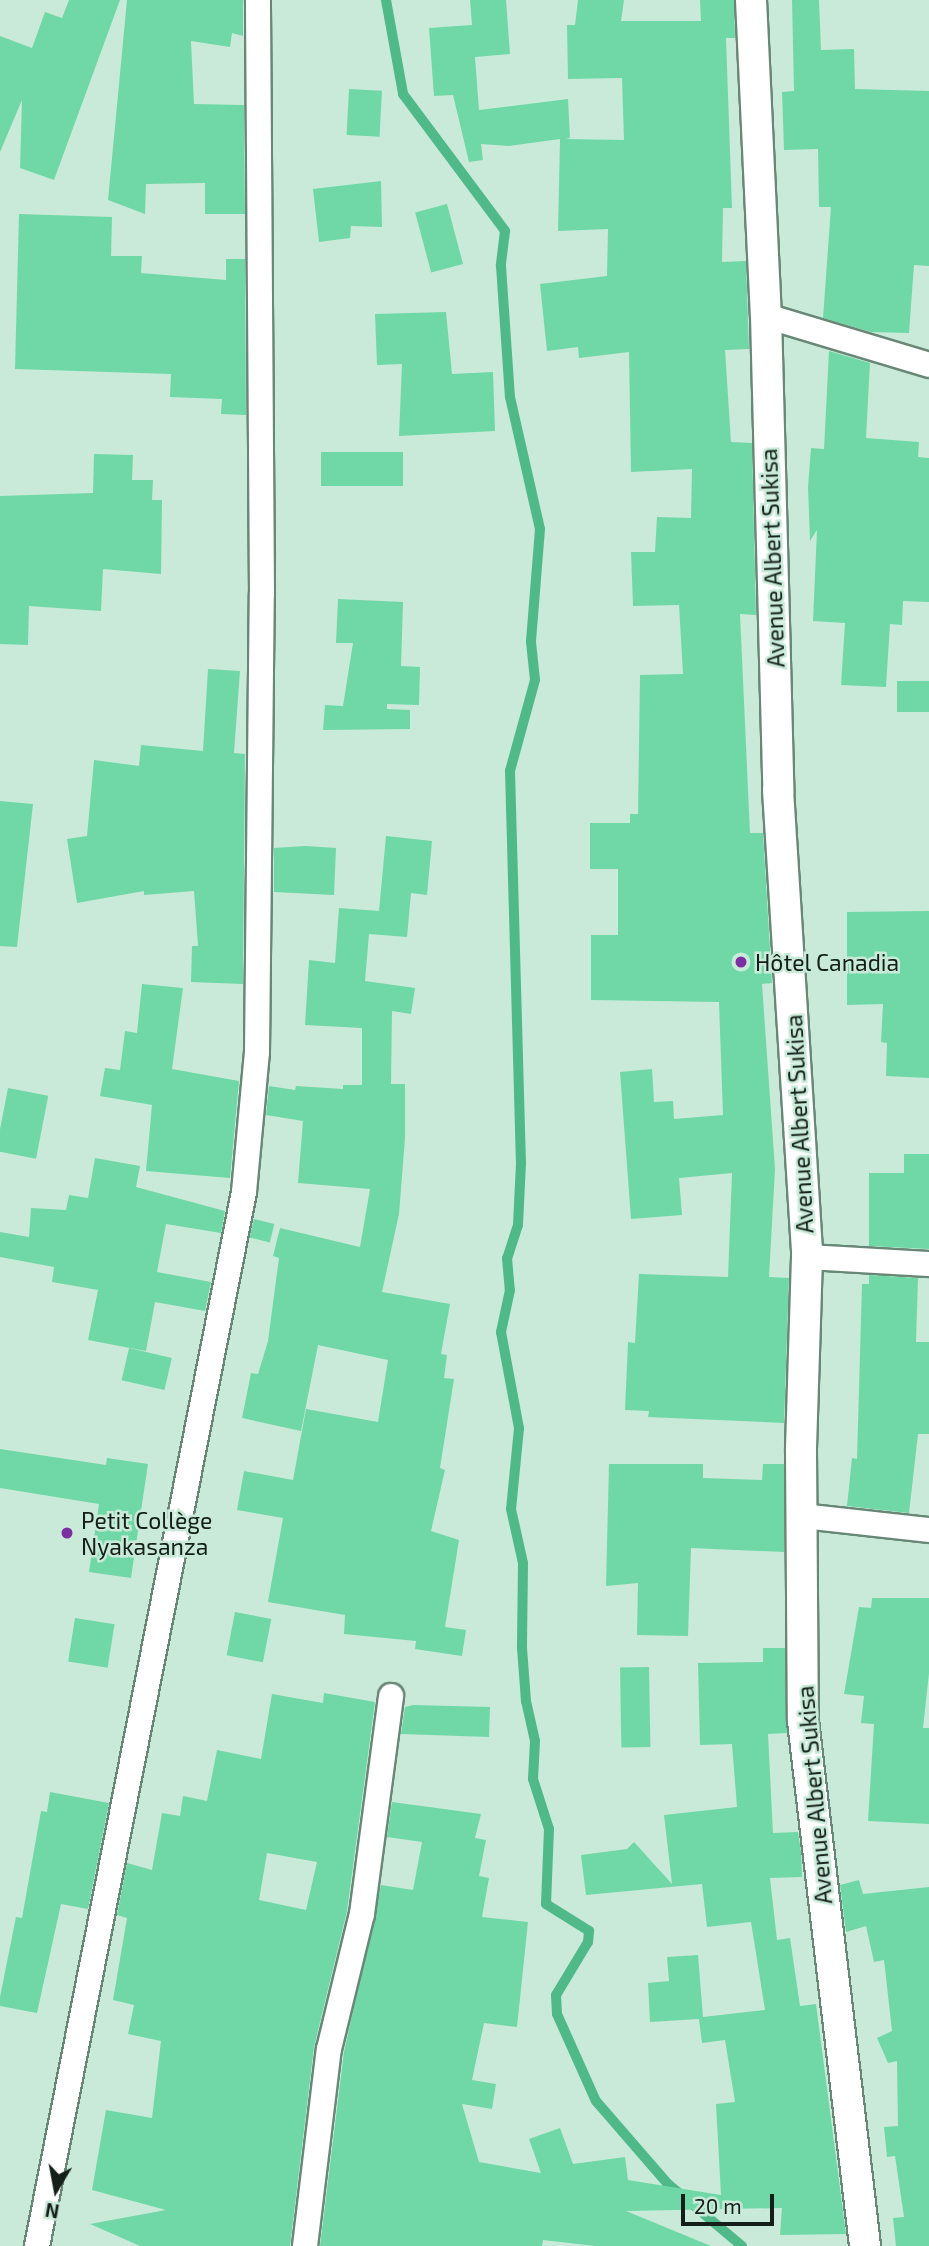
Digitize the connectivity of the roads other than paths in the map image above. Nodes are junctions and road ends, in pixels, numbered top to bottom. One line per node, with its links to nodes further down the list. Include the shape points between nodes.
1 (258, 0): 10 (street, via 262,594 257,1038 244,1192)
2 (751, 0): 3 (street, Avenue Albert Sukisa)
3 (766, 316): 4 (street); 5 (street, Avenue Albert Sukisa, via 779,790)
4 (929, 365)
5 (807, 1257): 6 (street); 7 (street, Avenue Albert Sukisa)
6 (929, 1264)
7 (802, 1516): 8 (street); 12 (street, Avenue Albert Sukisa, via 803,1721)
8 (929, 1530)
9 (391, 1696): 11 (street, via 362,1914 329,2049)
10 (37, 2246)
11 (305, 2246)
12 (865, 2246)

